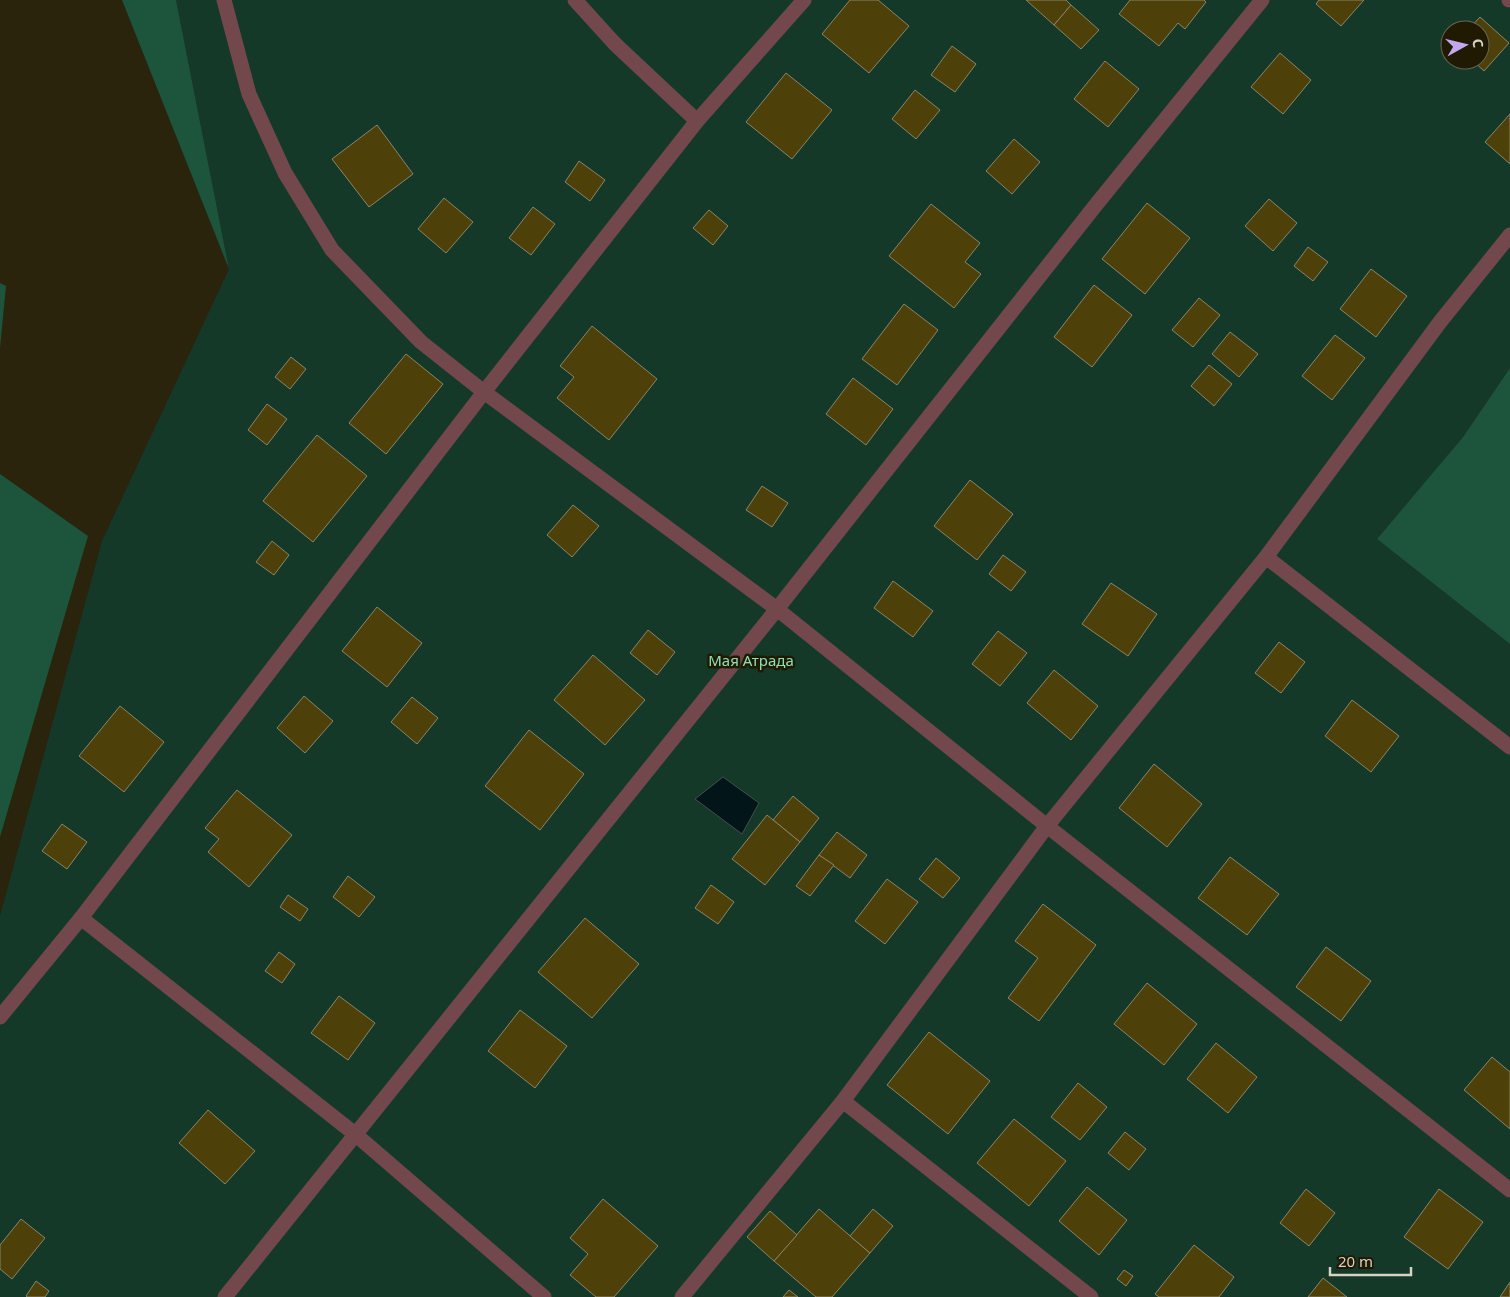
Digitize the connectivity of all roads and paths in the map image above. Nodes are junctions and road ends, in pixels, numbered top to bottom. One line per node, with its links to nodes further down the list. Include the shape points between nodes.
1 (224, 0): 7 (street, via 249,94 285,173 332,250 421,342)
2 (575, 0): 5 (street, via 615,44)
3 (804, 0): 5 (street)
4 (1262, 0): 9 (street)
5 (696, 121): 7 (street)
6 (1510, 235): 8 (street, via 1434,330)
7 (484, 392): 9 (street); 12 (street)
8 (1266, 557): 10 (street); 11 (street)
9 (777, 609): 11 (street); 15 (street)
10 (1510, 747)
11 (1047, 826): 14 (street); 16 (street)
12 (81, 918): 13 (street); 15 (street)
13 (0, 1017)
14 (843, 1101): 19 (street); 20 (street)
15 (355, 1134): 17 (street); 18 (street)
16 (1510, 1190)
17 (225, 1297)
18 (544, 1297)
19 (682, 1297)
20 (1091, 1297)

